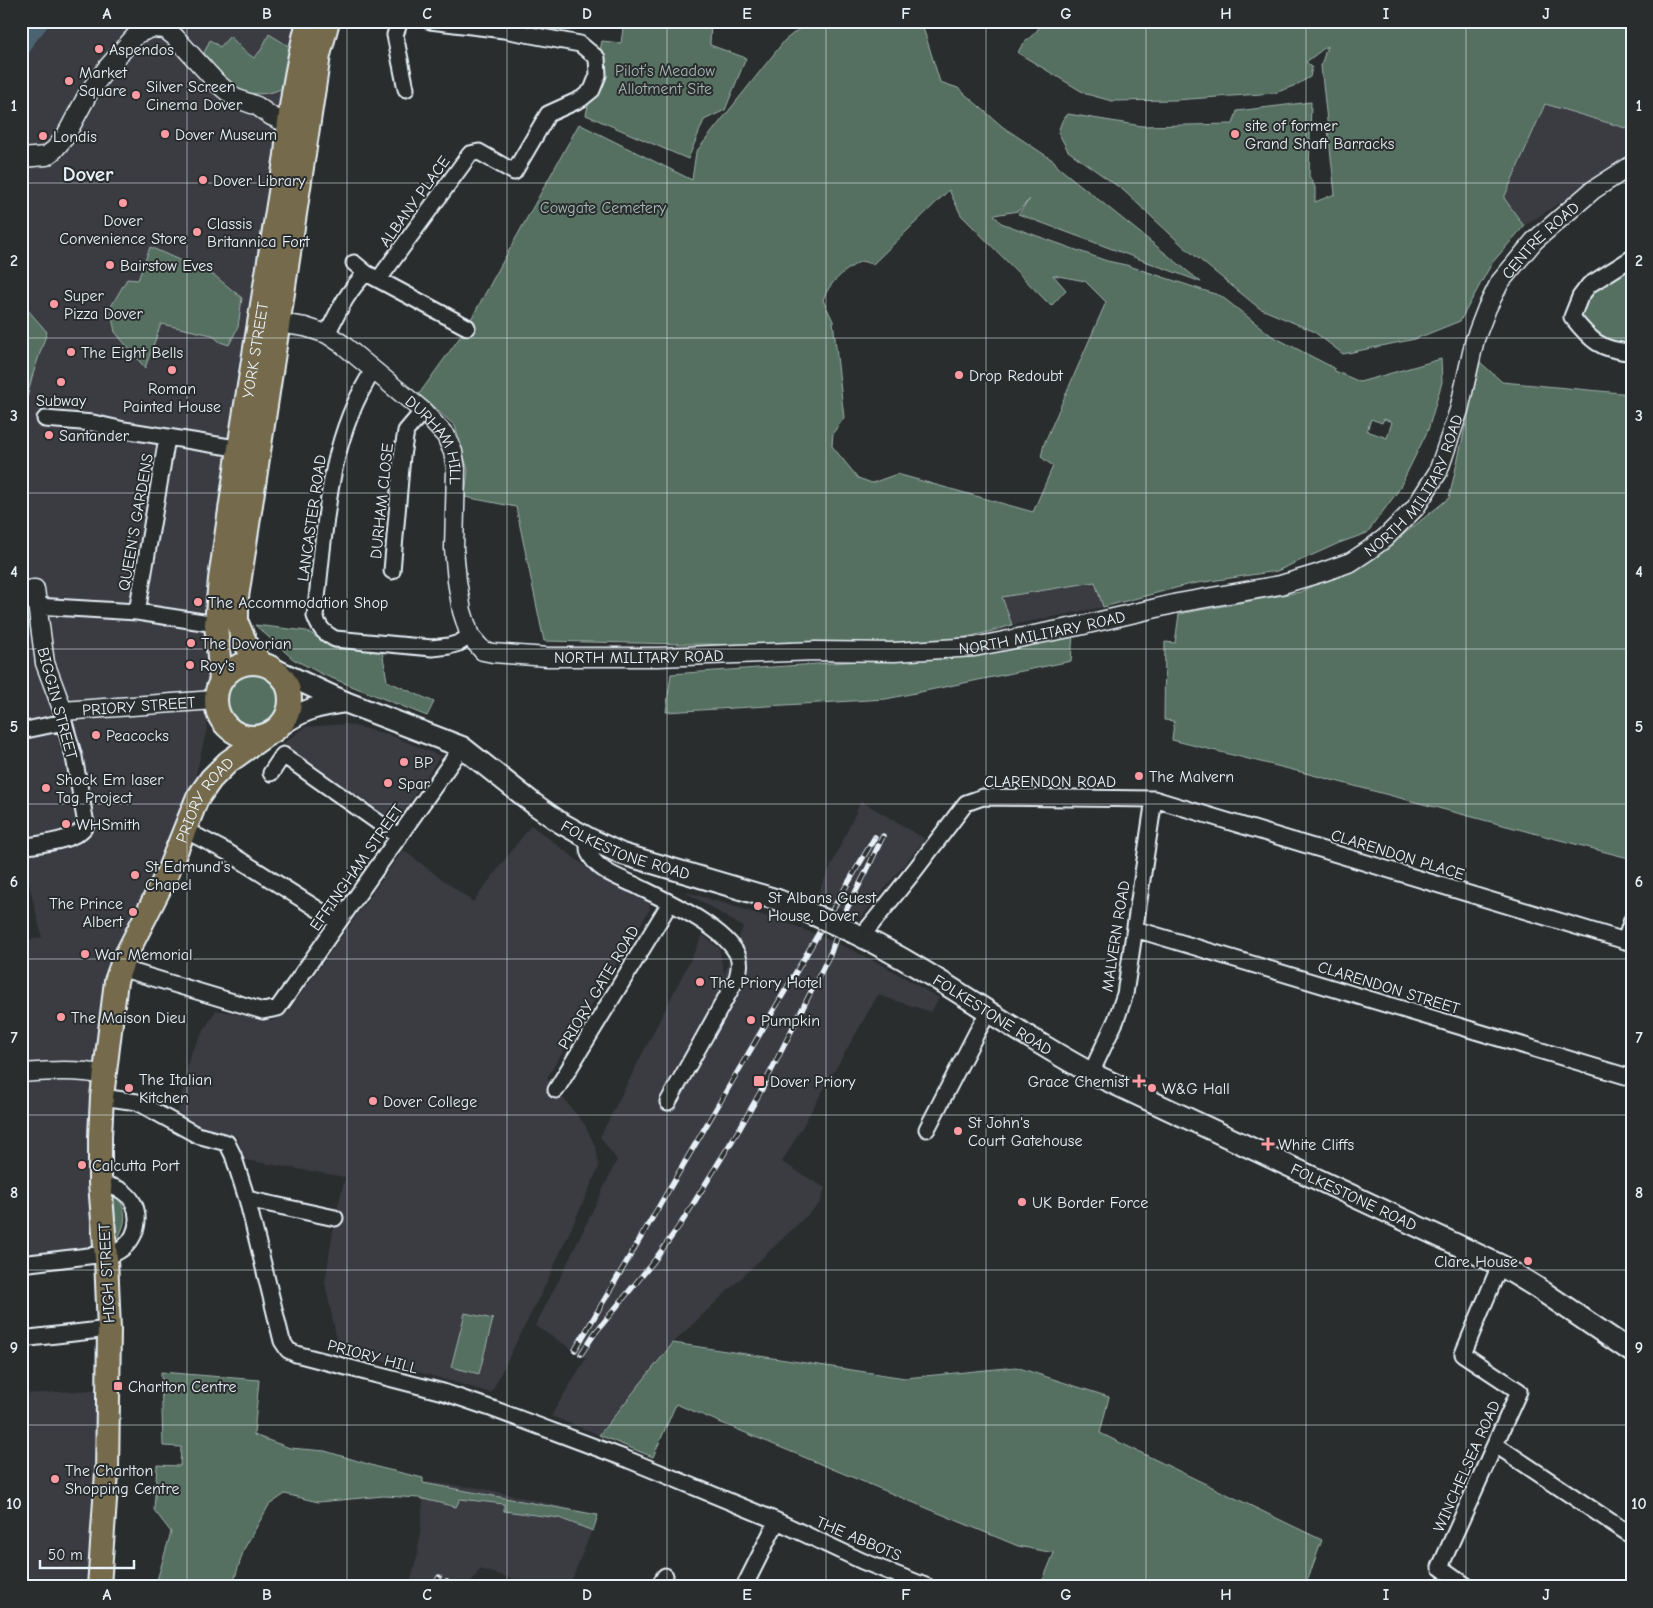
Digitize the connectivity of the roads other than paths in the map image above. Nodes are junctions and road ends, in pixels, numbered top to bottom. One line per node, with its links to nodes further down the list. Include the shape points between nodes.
1 (308, 21): 7 (main road, YORK STREET)
2 (328, 21): 9 (main road, YORK STREET)
3 (400, 21): 6 (street, via 395,35)
4 (430, 21): 13 (street, ALBANY PLACE, via 580,44 597,58 598,75 592,90 581,99 548,114 514,172 479,152 470,154)
5 (166, 24): 8 (street, via 228,93); 10 (street, via 147,29 133,38 89,92 58,146 46,156)
6 (406, 89)
7 (293, 95): 8 (street, via 279,103); 9 (main road, YORK STREET)
8 (257, 106): 9 (street)
9 (298, 129): 14 (main road, YORK STREET); 23 (main road, YORK STREET, via 286,154)
10 (29, 158)
11 (1632, 165): 17 (street, CENTRE ROAD, via 1593,190 1534,241 1500,282)
12 (1632, 258): 18 (street, via 1589,285 1572,317 1599,345 1616,352)
13 (366, 272): 15 (street); 16 (street, via 352,287)
14 (279, 323): 16 (street, DURHAM HILL); 23 (main road, YORK STREET)
15 (467, 327)
16 (327, 334): 19 (street, DURHAM HILL)
17 (1475, 339): 28 (street, NORTH MILITARY ROAD, via 1459,410 1438,472 1415,508 1369,550 1351,562 1320,574 1280,585 1178,603 974,647 894,652 548,657 483,651)
18 (1632, 352)
19 (373, 371): 20 (street, DURHAM HILL); 28 (street, LANCASTER ROAD, via 361,389 332,473 315,616 319,627 335,638 432,648 459,643)
20 (422, 411): 24 (street, DURHAM CLOSE, via 406,430); 28 (street, DURHAM HILL, via 446,436 453,452 456,580)
21 (45, 419): 22 (street, via 93,423)
22 (167, 438): 23 (street); 26 (street, QUEEN'S GARDENS)
23 (249, 450): 27 (main road, YORK STREET, via 220,579); 29 (main road, YORK STREET, via 237,623 247,646)
24 (392, 571)
25 (31, 595): 26 (street); 32 (street, BIGGIN STREET, via 45,663)
26 (137, 612): 27 (street)
27 (216, 624): 30 (main road, YORK STREET)
28 (470, 636)
29 (267, 666): 30 (main road, via 241,664 232,669); 31 (main road, FOLKESTONE ROAD); 33 (main road, via 282,677 290,696 287,716)
30 (218, 690): 32 (street, PRIORY STREET); 33 (main road, via 222,720 236,734 256,737)
31 (345, 702): 33 (main road, FOLKESTONE ROAD, via 319,705 300,712); 35 (main road, FOLKESTONE ROAD)
32 (63, 716): 34 (street); 41 (street, BIGGIN STREET, via 86,824 74,836)
33 (273, 730): 38 (main road, PRIORY ROAD, via 228,762 211,779 197,799)
34 (21, 731)
35 (462, 747): 39 (street, EFFINGHAM STREET); 40 (main road, FOLKESTONE ROAD, via 534,804)
36 (271, 773): 39 (street, via 283,755)
37 (1154, 799): 47 (street, MALVERN ROAD); 48 (street, CLARENDON ROAD, via 983,797 966,803 915,870); 49 (street, CLARENDON PLACE)
38 (185, 830): 46 (street, via 229,853); 50 (main road, PRIORY ROAD, via 167,874)
39 (399, 837): 46 (street, EFFINGHAM STREET)
40 (588, 838): 42 (main road, FOLKESTONE ROAD); 43 (street, via 588,850 596,862 607,872)
41 (21, 847)
42 (622, 854): 43 (street, via 621,869); 48 (main road, FOLKESTONE ROAD, bridge, via 778,900)
43 (631, 884): 44 (street)
44 (670, 903): 56 (street, PRIORY GATE ROAD); 58 (street, via 724,938 735,950 740,966 737,978)
45 (1632, 920): 49 (street)
46 (338, 922): 50 (street, EFFINGHAM STREET, via 278,1008 263,1011)
47 (1136, 928): 54 (street, MALVERN ROAD, via 1125,994); 55 (street, CLARENDON STREET)
48 (858, 935): 51 (main road, FOLKESTONE ROAD, via 921,968)
49 (1628, 942)
50 (121, 964): 53 (main road, HIGH STREET)
51 (989, 1011): 54 (main road, FOLKESTONE ROAD); 59 (street)
52 (21, 1073): 53 (street)
53 (105, 1074): 57 (main road, HIGH STREET)
54 (1091, 1074): 65 (main road, FOLKESTONE ROAD)
55 (1632, 1078)
56 (556, 1090)
57 (102, 1097): 60 (main road, HIGH STREET); 61 (street, PRIORY HILL, via 137,1102 197,1135 227,1143)
58 (668, 1102)
59 (928, 1129)
60 (100, 1182): 63 (main road, HIGH STREET); 63 (street, via 123,1191 133,1202 137,1213 137,1226 132,1238 123,1248)
61 (247, 1199): 62 (street); 70 (street, PRIORY HILL, via 282,1341 288,1350 493,1409)
62 (335, 1218)
63 (106, 1256): 64 (street); 66 (main road, HIGH STREET)
64 (21, 1264)
65 (1500, 1265): 68 (main road, FOLKESTONE ROAD); 69 (street, WINCHELSEA ROAD, via 1464,1354 1519,1391)
66 (109, 1329): 67 (street); 72 (main road, HIGH STREET, via 107,1472)
67 (21, 1339)
68 (1632, 1352)
69 (1496, 1445): 71 (street); 75 (street, WINCHELSEA ROAD, via 1440,1567)
70 (777, 1521): 73 (street); 74 (street, THE ABBOTS, via 862,1561)
71 (1632, 1536)
72 (99, 1587)
73 (744, 1587)
74 (928, 1587)
75 (1468, 1587)

